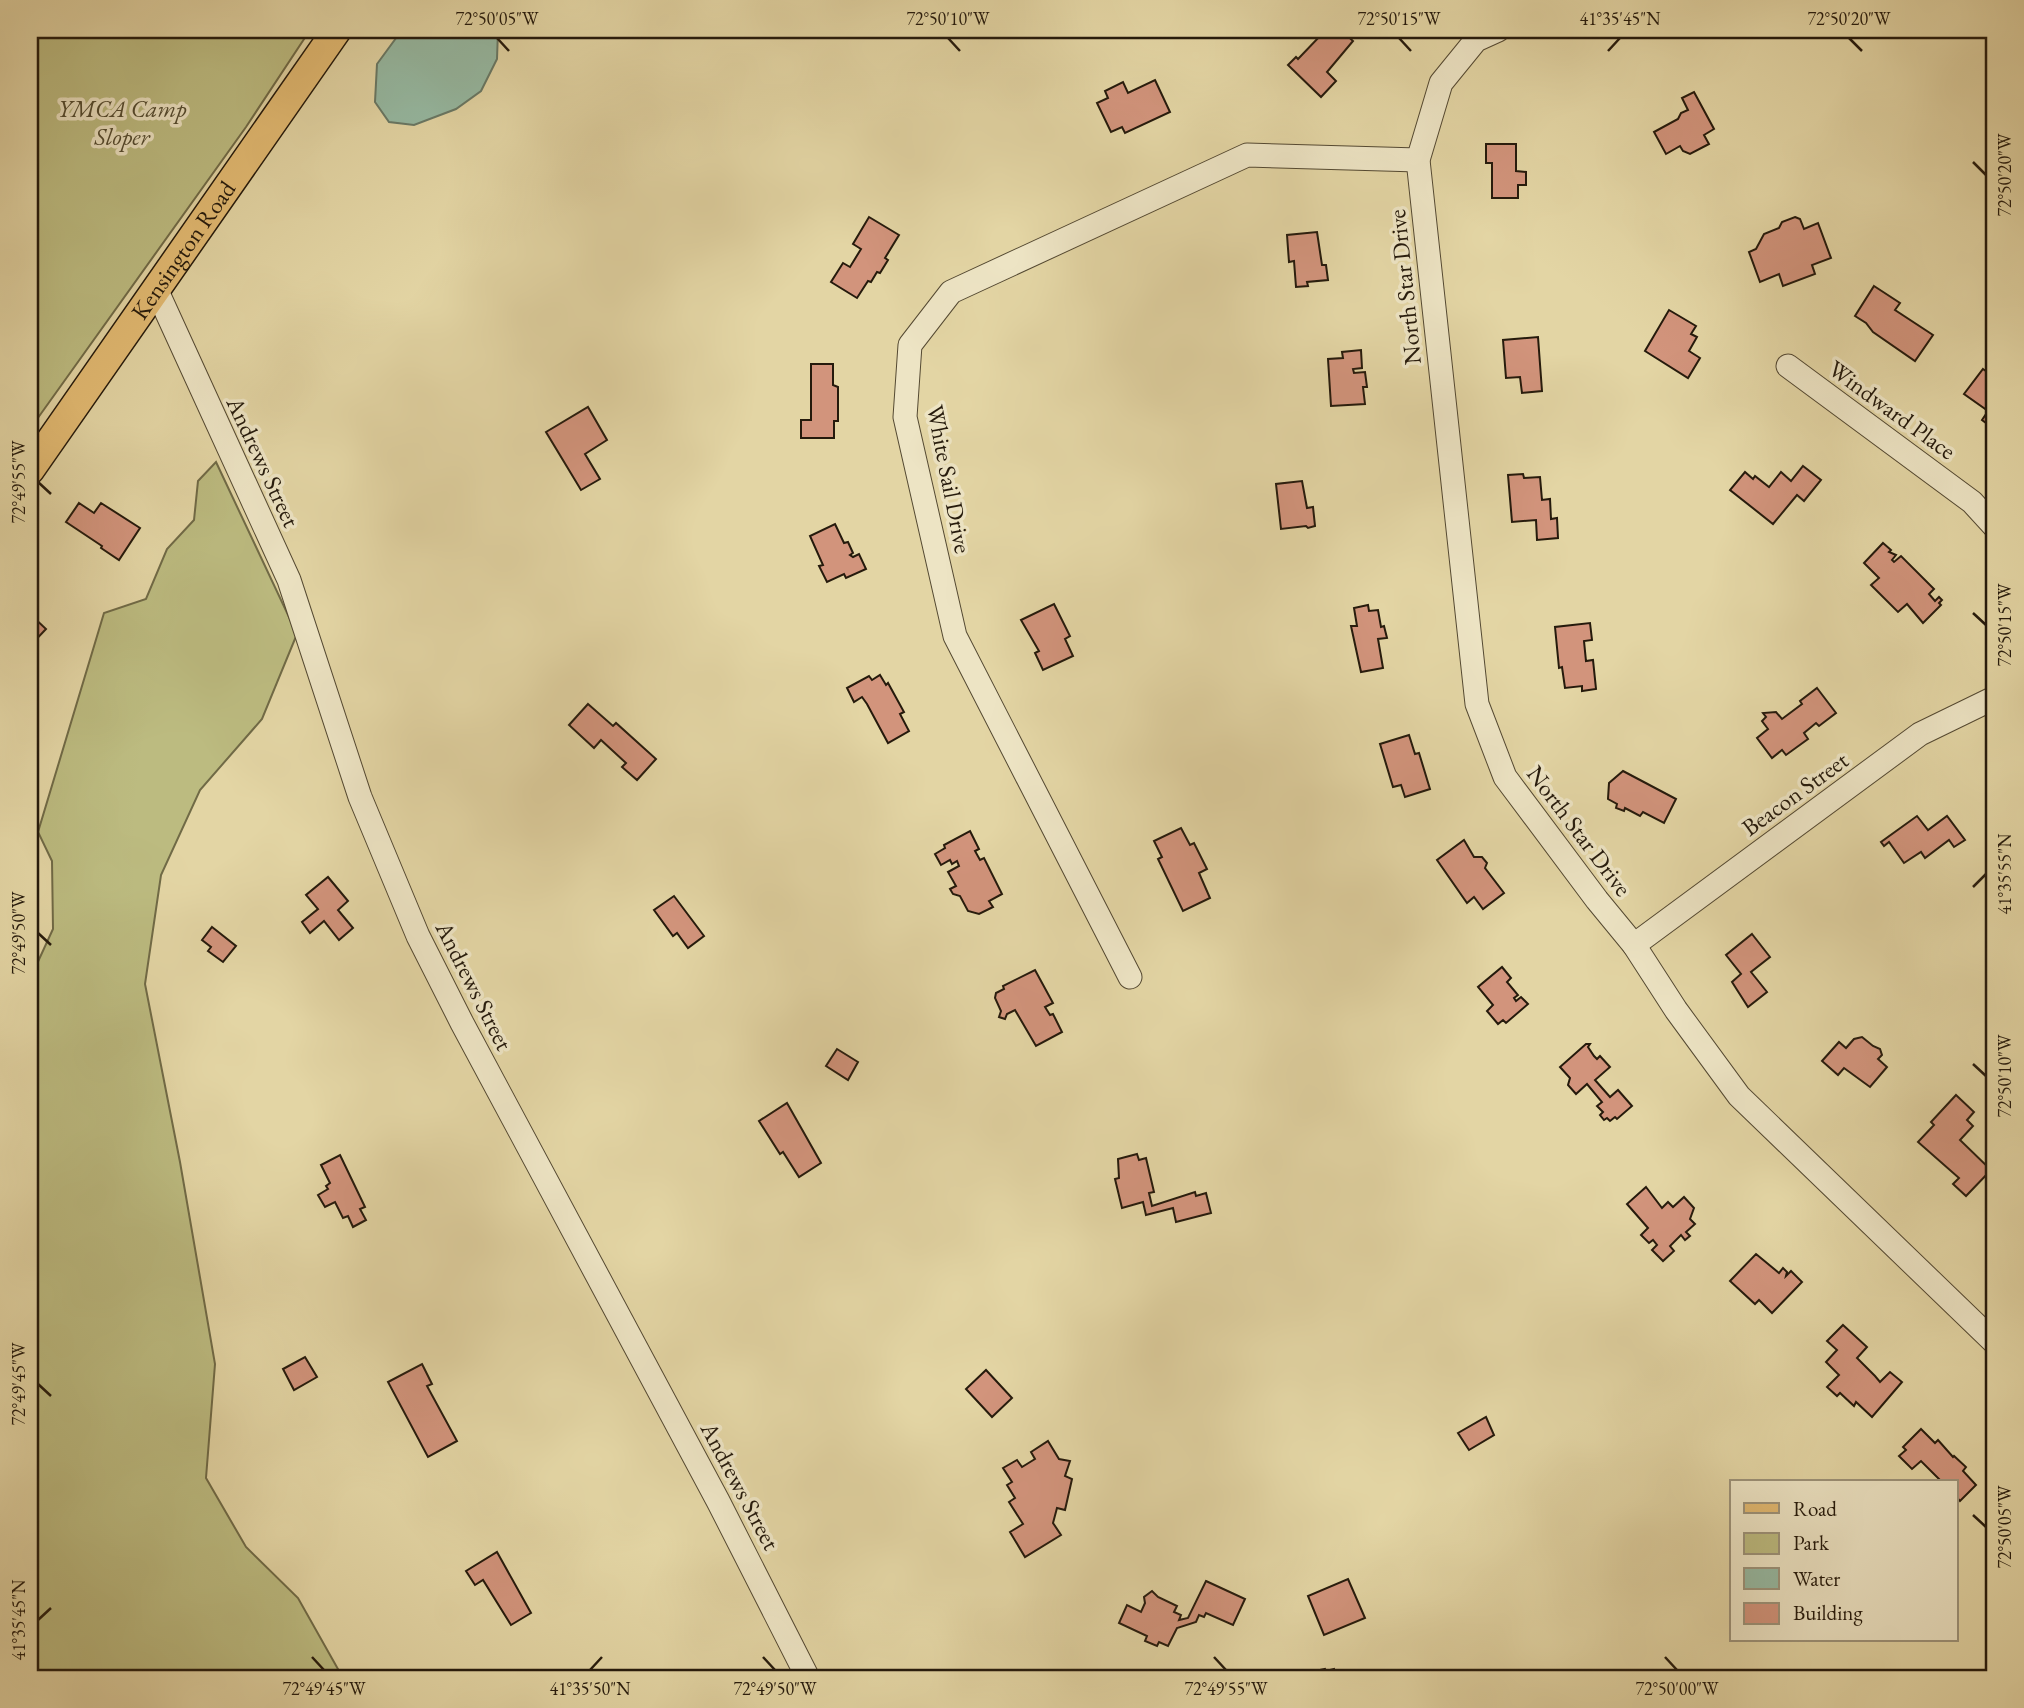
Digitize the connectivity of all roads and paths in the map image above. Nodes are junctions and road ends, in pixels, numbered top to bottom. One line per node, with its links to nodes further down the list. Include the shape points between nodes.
1 (337, 30): 4 (main road, Kensington Road)
2 (1498, 30): 3 (street, North Star Drive, via 1476,40 1441,83)
3 (1418, 160): 9 (street, North Star Drive, via 1476,704 1505,777); 10 (street, White Sail Drive, via 1247,155 951,292 910,345 905,417 956,636)
4 (156, 289): 6 (main road, Kensington Road); 12 (street, Andrews Street, via 289,580 360,797 418,936)
5 (1788, 366): 7 (street, Windward Place, via 1972,502)
6 (30, 470)
7 (1994, 526)
8 (1994, 698): 9 (street, Beacon Street, via 1920,734)
9 (1634, 945): 11 (street, North Star Drive, via 1739,1096)
10 (1130, 977)
11 (1994, 1342)
12 (808, 1678)

